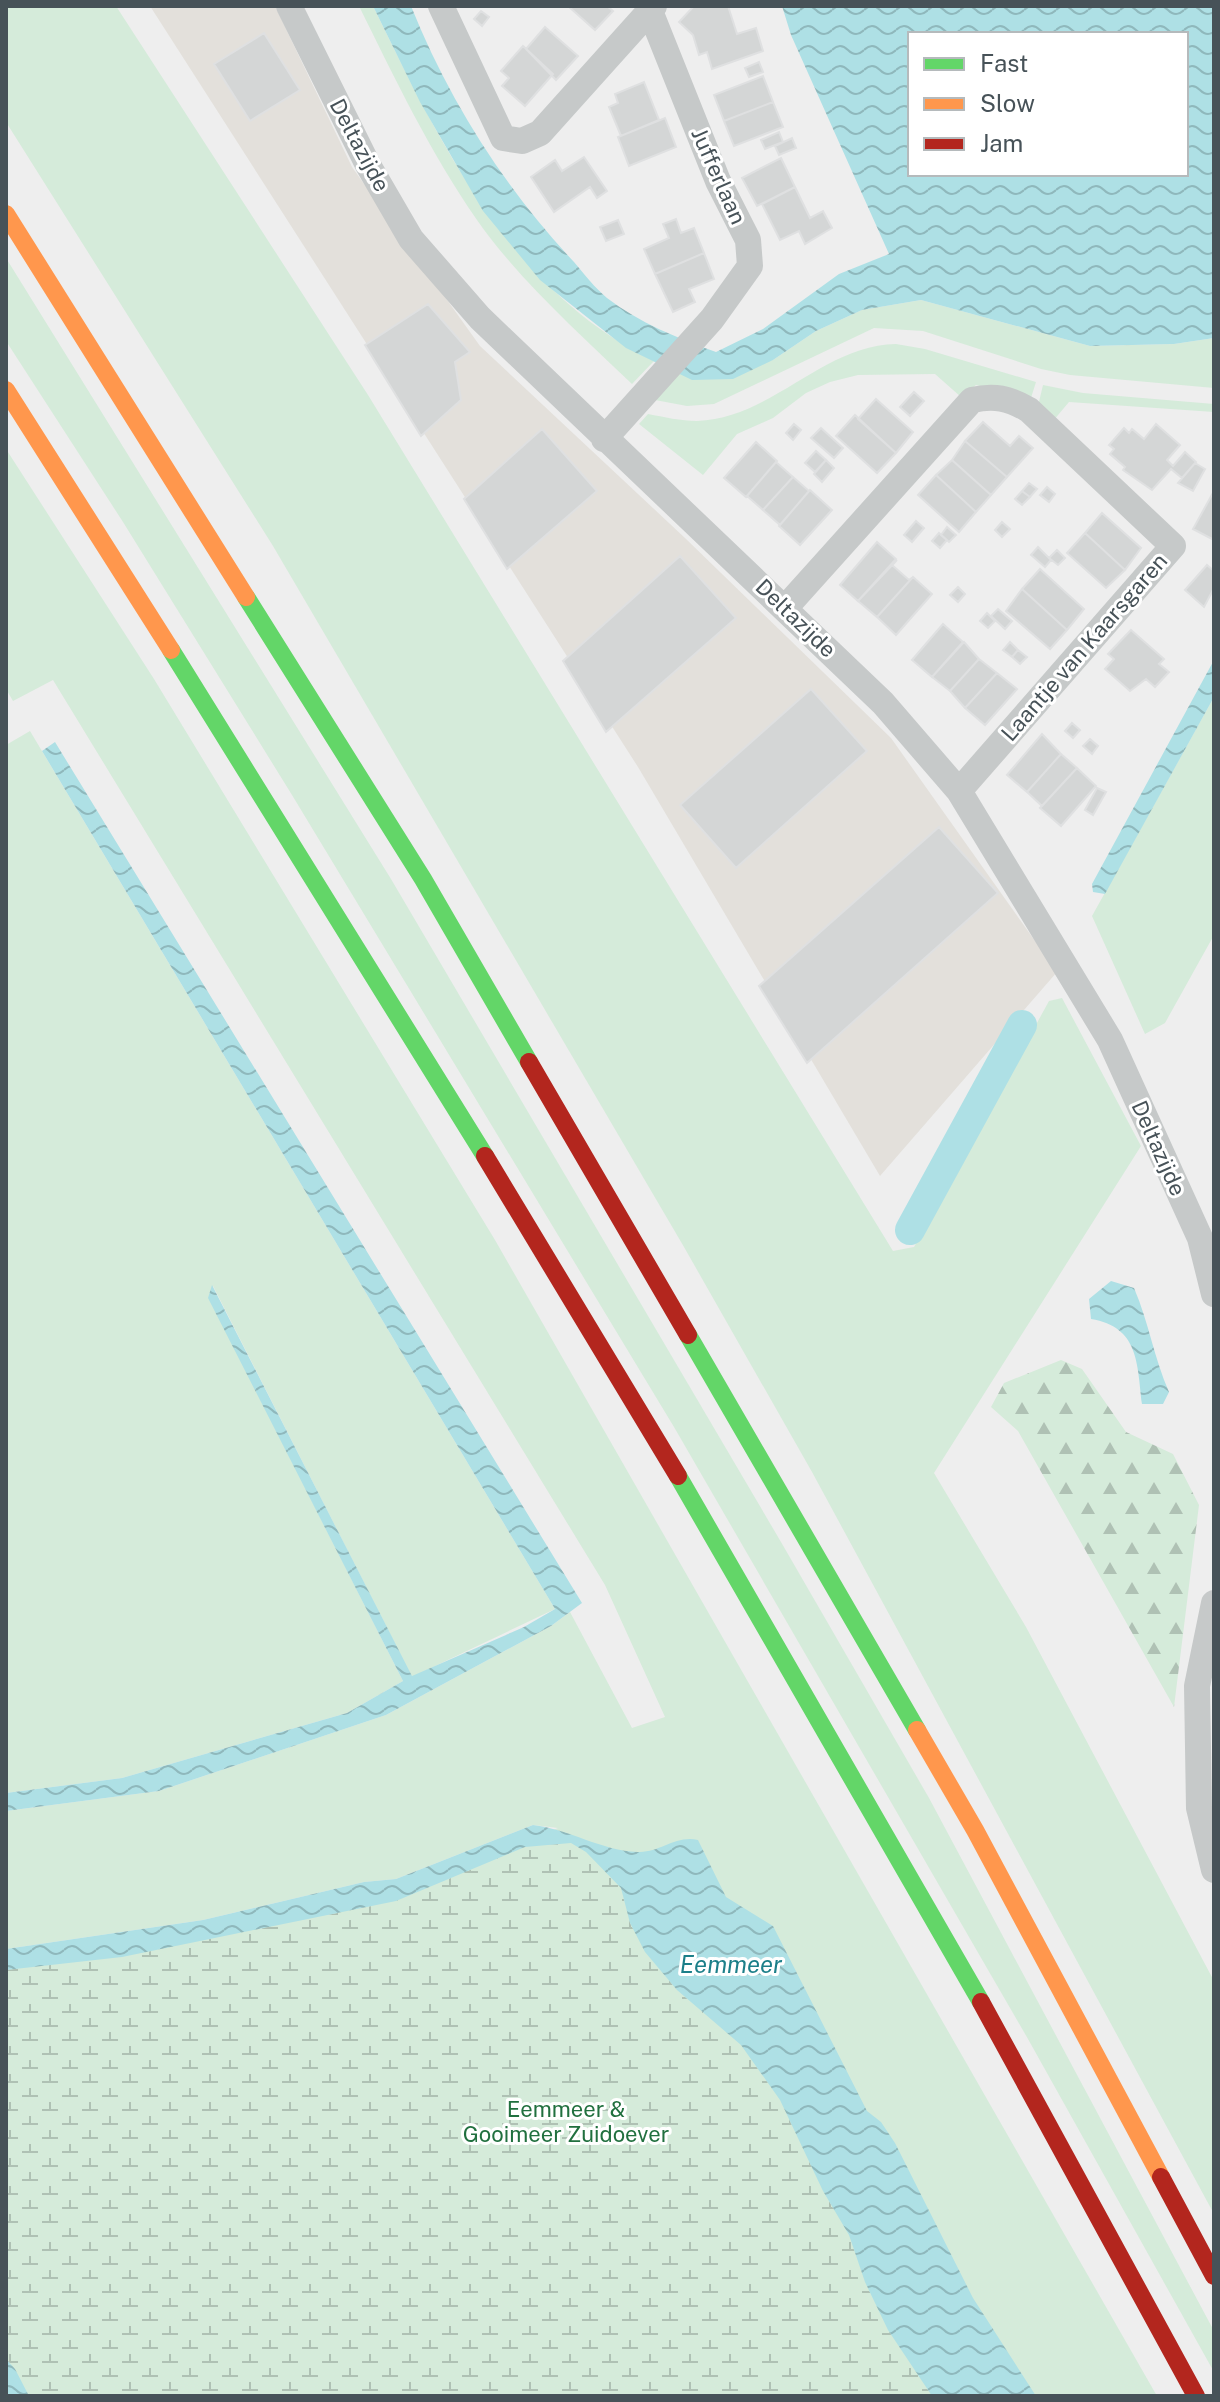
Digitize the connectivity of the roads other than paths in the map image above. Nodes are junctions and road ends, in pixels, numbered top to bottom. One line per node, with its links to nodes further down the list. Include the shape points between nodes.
1 (289, 6): 6 (street, Deltazijde, via 411,239 480,318)
2 (441, 6): 3 (street, Jufferlaan, via 503,138 522,141 540,133)
3 (652, 9): 6 (street, Jufferlaan, via 718,181 748,240 750,266 712,319)
4 (6, 214): 12 (highway, via 423,879 975,1830)
5 (6, 390): 13 (highway, via 337,911 663,1451 893,1844)
6 (604, 439): 7 (street, Deltazijde)
7 (786, 607): 8 (street, Deltazijde, via 883,703); 8 (street, Laantje van Kaarsgaren, via 972,400 983,397 1013,400 1029,410 1173,546)
8 (959, 791): 9 (street, Deltazijde, via 1110,1040 1200,1238)
9 (1214, 1294)
10 (1214, 1603): 11 (street, via 1197,1686 1199,1808)
11 (1214, 1870)
12 (1214, 2276)
13 (1196, 2396)

